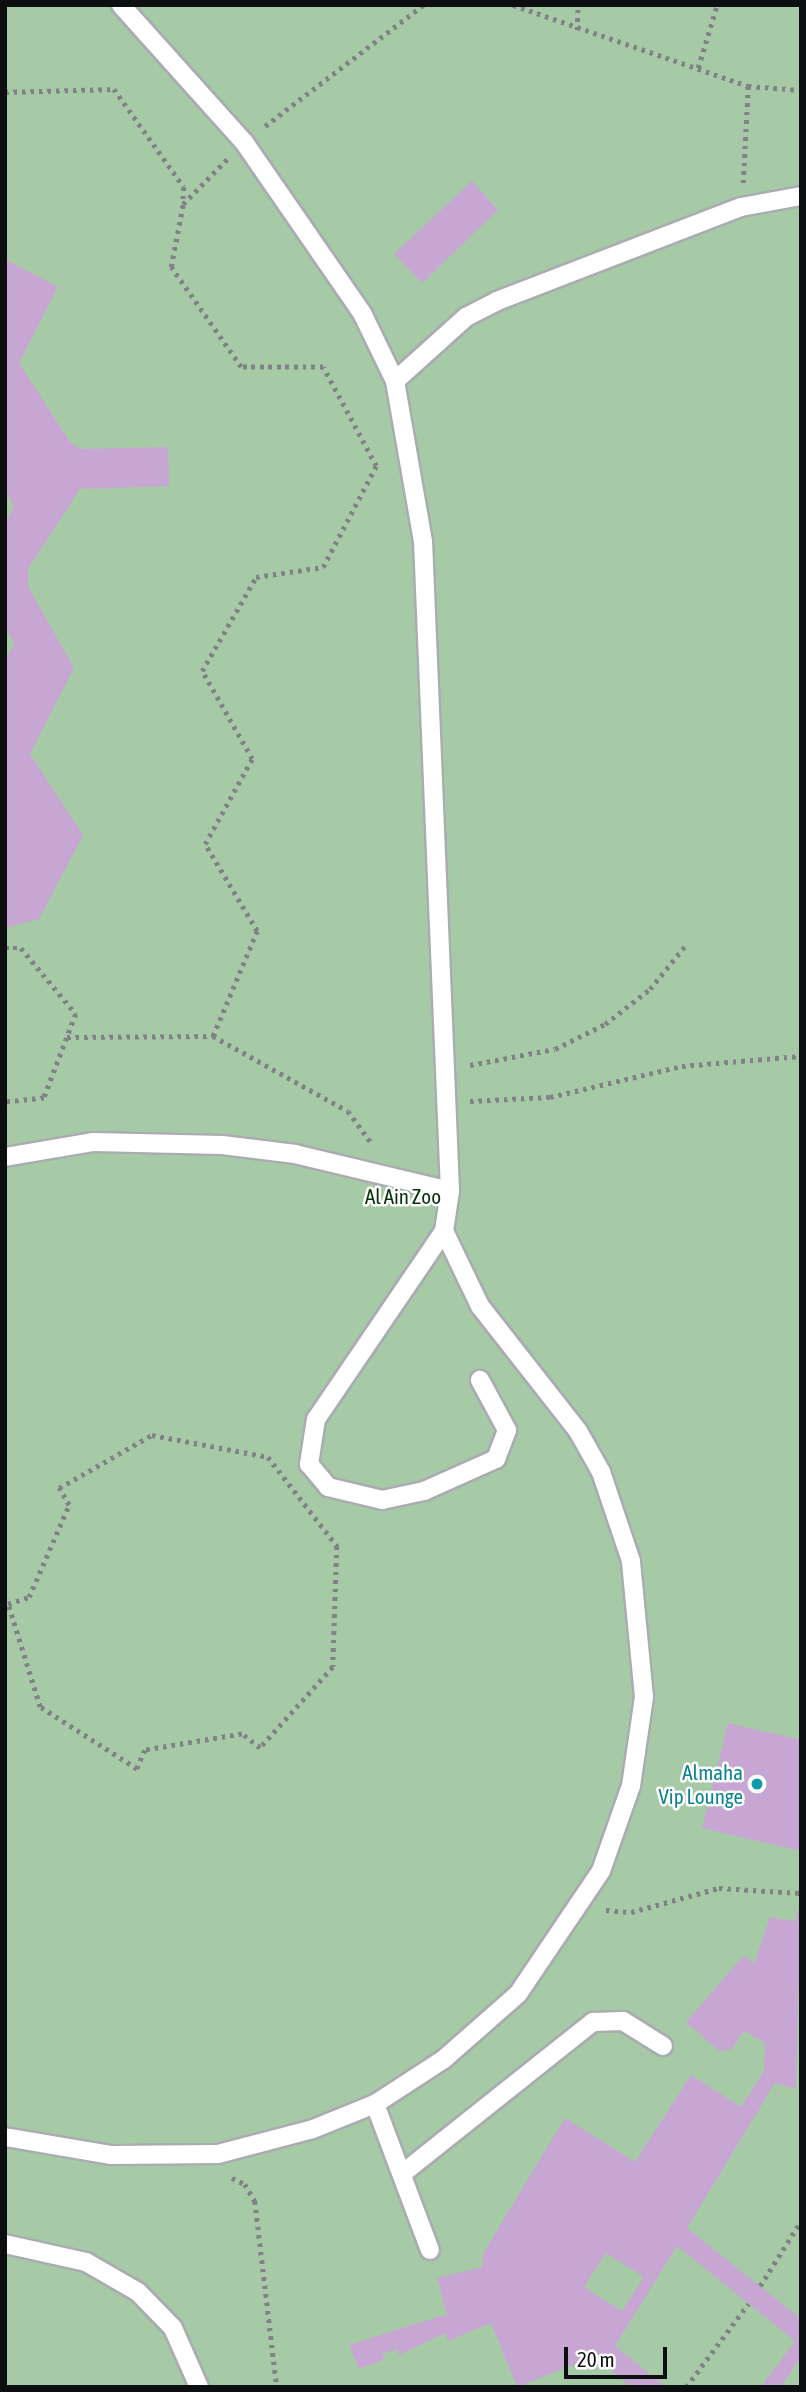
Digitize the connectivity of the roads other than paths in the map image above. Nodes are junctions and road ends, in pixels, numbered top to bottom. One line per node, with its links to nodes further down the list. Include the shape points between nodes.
1 (121, 5): 3 (lane, via 244,142 342,279)
2 (801, 196): 3 (lane, via 741,207 497,301 440,337)
3 (395, 381): 5 (lane, via 423,541)
4 (5, 1157): 5 (lane, via 150,1140 295,1154)
5 (450, 1191): 6 (lane)
6 (443, 1231): 7 (lane, via 316,1419 309,1464 328,1487 382,1500 424,1491 496,1460 506,1430); 9 (lane, via 480,1306 578,1431 610,1494 631,1561 645,1652 640,1742 618,1829 584,1903 549,1955 482,2028)
7 (480, 1380)
8 (663, 2046): 11 (lane, via 624,2021 593,2022)
9 (375, 2104): 10 (lane, via 267,2144 202,2155 111,2155); 11 (lane)
10 (5, 2137)
11 (403, 2173): 13 (lane)
12 (5, 2244): 14 (lane, via 86,2262 138,2292 173,2328)
13 (430, 2250)
14 (199, 2387)

